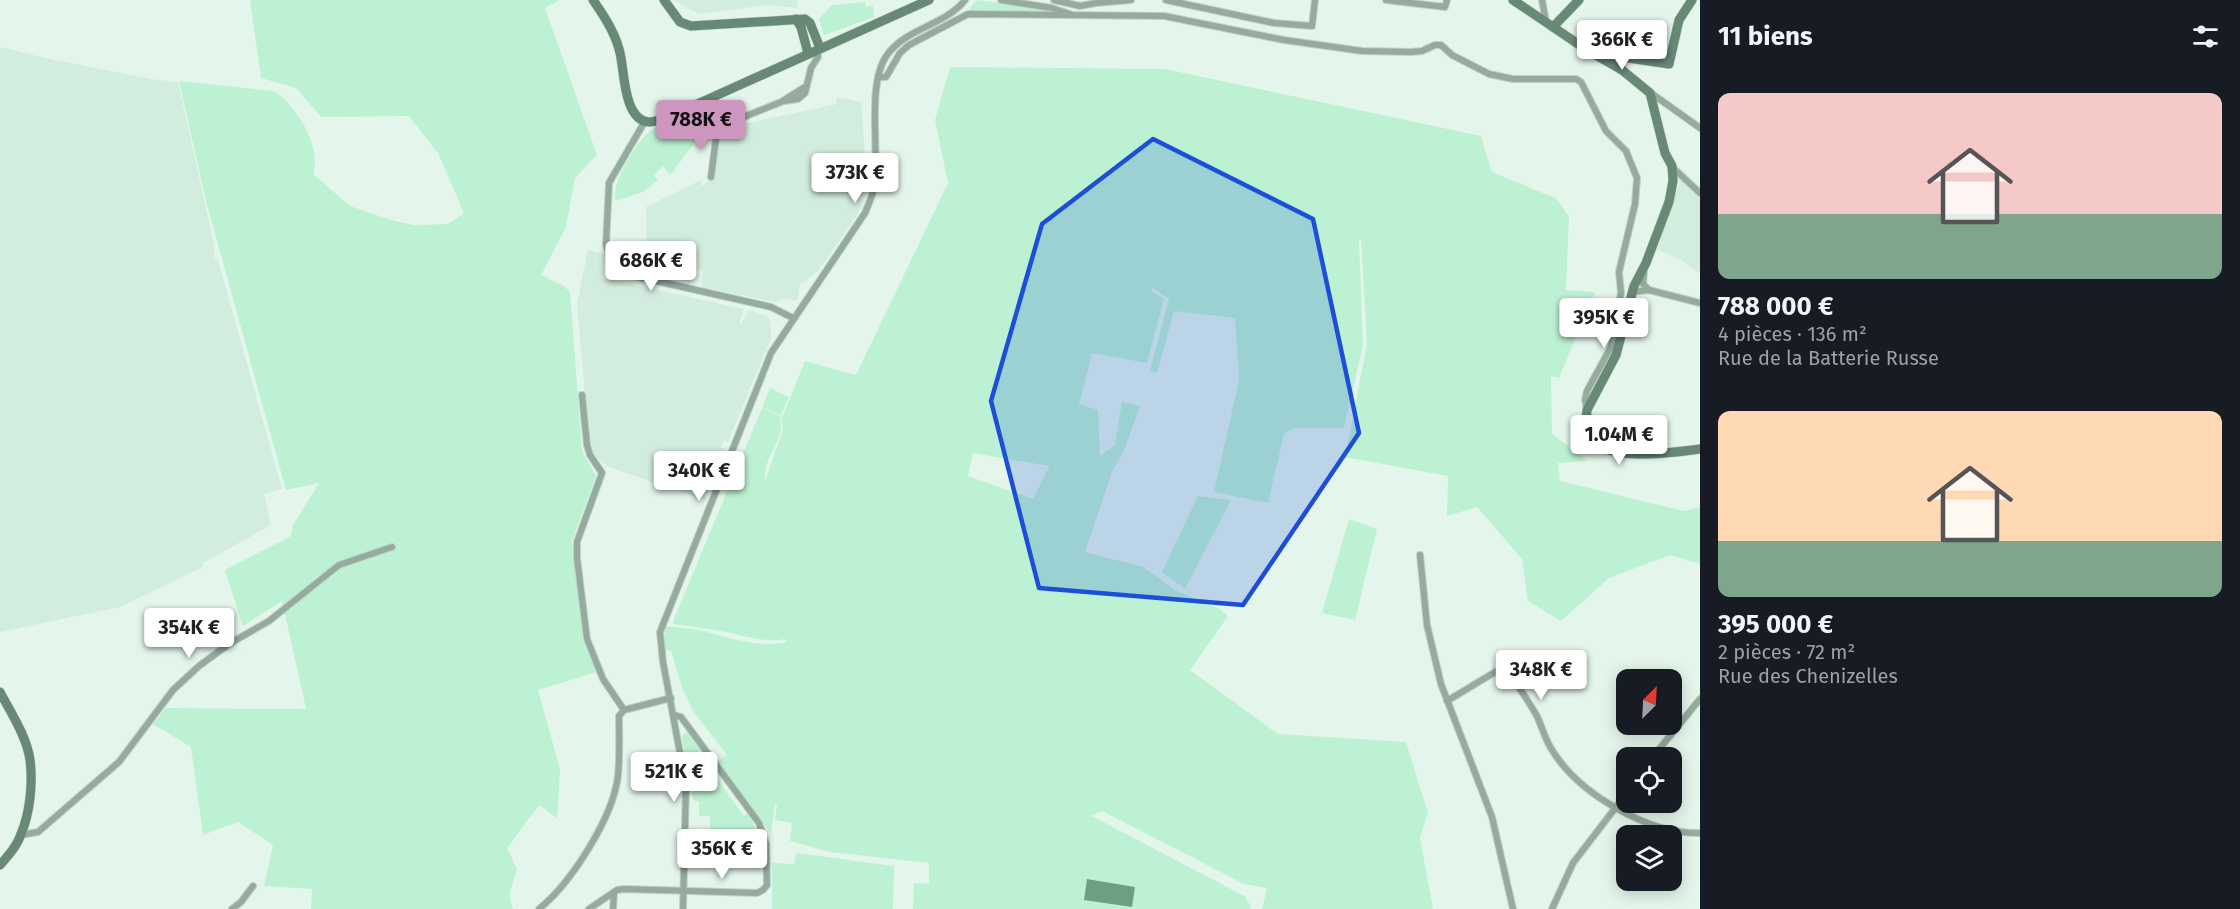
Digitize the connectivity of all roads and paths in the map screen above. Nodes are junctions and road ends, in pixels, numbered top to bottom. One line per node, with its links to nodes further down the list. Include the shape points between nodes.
1 (593, 0): 25 (street, via 610,24 620,50 629,103)
2 (664, 0): 18 (street, via 680,22 691,26 796,19)
3 (929, 0): 18 (street)
4 (965, 0): 23 (street, via 952,12 897,42)
5 (1001, 0): 16 (street)
6 (1054, 0): 7 (street, via 1080,6)
7 (1131, 0)
8 (1166, 0): 9 (street, via 1274,23 1309,26)
9 (1315, 0)
10 (1386, 0): 11 (street, via 1445,7)
11 (1447, 0)
12 (1513, 0): 17 (street)
13 (1542, 0): 17 (street)
14 (1579, 0): 17 (street)
15 (1692, 0): 20 (street, via 1679,20 1669,64)
16 (1076, 16): 23 (street, via 968,14 909,45 886,77); 36 (street, via 1177,18 1284,40 1371,50 1411,52 1442,45 1452,55 1489,74 1513,80 1581,82 1606,131 1626,151 1637,178 1619,272 1621,293 1611,347 1587,391)
17 (1550, 24): 19 (street)
18 (813, 52): 21 (street); 21 (street, via 818,57); 25 (street, via 675,114)
19 (1599, 57): 20 (street); 22 (street)
20 (1646, 61): 22 (street, via 1632,67)
21 (811, 68): 28 (street, via 805,93 798,99 781,102 717,131)
22 (1628, 75): 24 (street)
23 (878, 77): 34 (street, via 874,188 864,213)
24 (1650, 93): 26 (street); 27 (street)
25 (645, 121): 34 (street, via 609,183 606,244 614,263 626,273 771,307)
26 (1700, 128)
27 (1672, 166): 29 (street); 30 (street, via 1669,202)
28 (711, 177)
29 (1700, 193)
30 (1646, 263): 31 (street, via 1643,284); 32 (street)
31 (1649, 290): 32 (street); 33 (street)
32 (1632, 292): 36 (street, via 1616,355)
33 (1700, 303)
34 (793, 318): 41 (street, via 771,352 661,628)
35 (582, 395): 44 (street, via 586,445 602,474 577,542 587,639 603,679)
36 (1587, 410): 37 (street, via 1590,438 1618,453)
37 (1700, 449)
38 (392, 547): 50 (street, via 339,565 269,621 199,666 173,690 118,762 38,832)
39 (1420, 555): 43 (street, via 1427,625)
40 (0, 692): 50 (street, via 30,759 28,808)
41 (671, 698): 44 (street); 45 (street)
42 (1700, 699): 46 (street)
43 (1448, 701): 47 (street, via 1500,669 1536,716 1558,759); 60 (street, via 1492,817)
44 (624, 710): 56 (street, via 619,716 618,777 605,819 580,862)
45 (674, 715): 53 (street, via 686,785); 53 (street, via 681,717 759,823 766,844 768,885 757,893)
46 (1661, 747)
47 (1616, 809): 61 (street, via 1573,863)
48 (1623, 813): 49 (street, via 1672,830)
49 (1700, 833)
50 (21, 835): 51 (street)
51 (0, 865)
52 (253, 886): 55 (street)
53 (684, 890): 54 (street, via 624,889); 59 (street)
54 (614, 893): 57 (street); 58 (street)
55 (232, 909)
56 (539, 909)
57 (589, 909)
58 (613, 909)
59 (683, 909)
60 (1513, 909)
61 (1552, 909)

